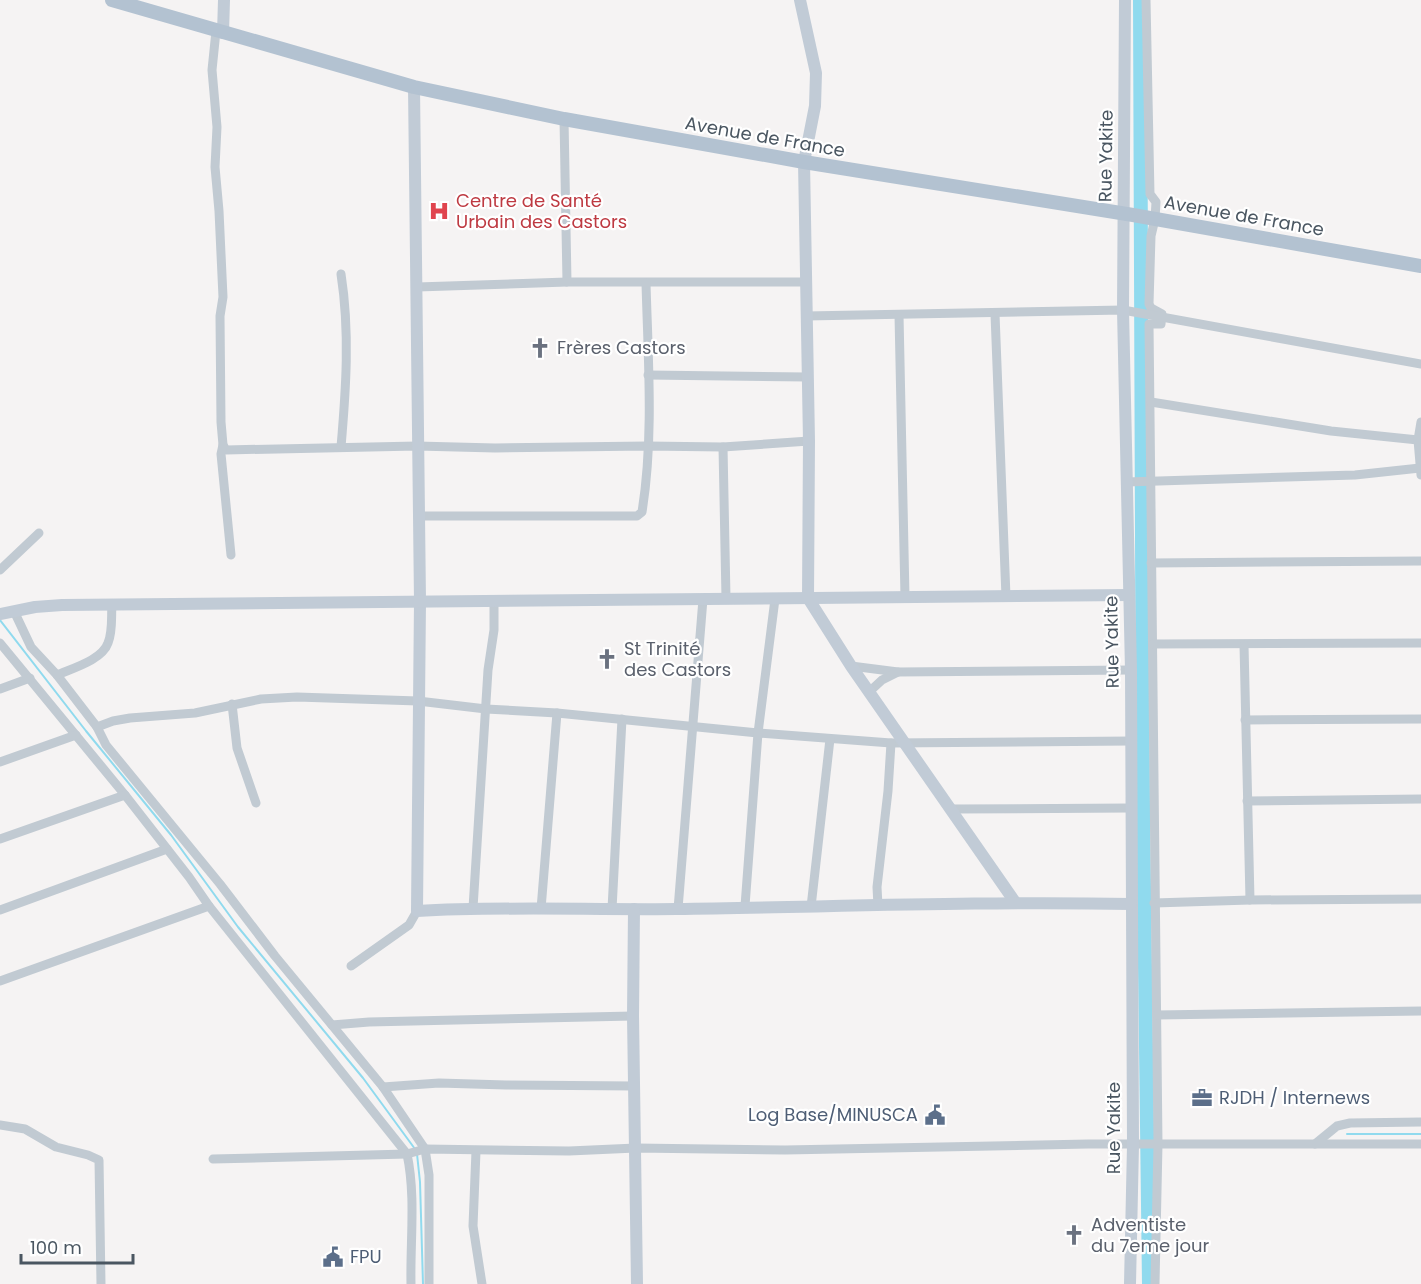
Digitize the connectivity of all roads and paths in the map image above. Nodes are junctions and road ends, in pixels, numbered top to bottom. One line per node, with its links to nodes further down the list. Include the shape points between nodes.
1 (112, 0): 6 (main road, Avenue de France)
2 (224, 0): 6 (street)
3 (800, 0): 9 (street, via 816,73 815,106)
4 (1125, 0): 10 (street, Rue Yakite)
5 (1146, 0): 11 (street, via 1150,194 1156,202)
6 (220, 32): 7 (main road, Avenue de France); 30 (street, via 212,70 223,297)
7 (414, 87): 8 (main road, Avenue de France); 17 (street)
8 (564, 119): 9 (main road, Avenue de France); 14 (street)
9 (804, 162): 10 (main road, Avenue de France); 15 (street)
10 (1128, 215): 11 (main road, Avenue de France); 18 (street, Rue Yakite)
11 (1153, 219): 12 (main road, Avenue de France); 22 (street, via 1149,304)
12 (1421, 266)
13 (341, 274): 33 (street, via 347,356)
14 (567, 282): 16 (street); 17 (street)
15 (805, 282): 16 (street); 21 (street)
16 (646, 283): 24 (street)
17 (417, 287): 31 (street)
18 (1125, 310): 19 (street); 22 (street); 37 (street, Rue Yakite)
19 (994, 314): 20 (street); 47 (street)
20 (899, 315): 21 (street); 46 (street)
21 (806, 316): 25 (street)
22 (1163, 318): 23 (street); 26 (street, via 1161,324 1149,324)
23 (1421, 364)
24 (648, 375): 25 (street); 32 (street)
25 (807, 377): 29 (street)
26 (1151, 402): 28 (street, via 1331,431); 38 (street)
27 (1421, 422): 28 (street)
28 (1418, 440): 35 (street)
29 (808, 441): 34 (street); 49 (street)
30 (222, 445): 33 (street, via 233,451); 41 (street)
31 (417, 446): 32 (street); 33 (street); 39 (street)
32 (647, 446): 34 (street); 39 (street, via 643,507 637,516)
33 (341, 447)
34 (723, 447): 48 (street)
35 (1420, 454): 36 (street)
36 (1420, 471): 38 (street)
37 (1126, 482): 38 (street); 45 (street, Rue Yakite)
38 (1150, 482): 43 (street)
39 (418, 516): 53 (street)
40 (39, 533): 44 (street)
41 (231, 555)
42 (1421, 561): 43 (street)
43 (1151, 563): 58 (street)
44 (0, 570)
45 (1129, 595): 47 (street); 61 (street, Rue Yakite)
46 (905, 597): 47 (street); 49 (street)
47 (1006, 597)
48 (726, 598): 50 (street); 51 (street)
49 (808, 598): 51 (street); 60 (street)
50 (703, 599): 52 (street); 75 (street)
51 (775, 599): 76 (street)
52 (494, 600): 53 (street); 69 (street)
53 (420, 601): 54 (street); 67 (street)
54 (112, 605): 55 (street, via 63,605); 63 (street, via 108,643 103,651)
55 (4, 612): 63 (street)
56 (0, 643): 64 (street)
57 (1421, 643): 59 (street)
58 (1153, 644): 59 (street); 94 (street)
59 (1244, 645): 73 (street)
60 (851, 666): 62 (street); 66 (street)
61 (1131, 670): 62 (street); 79 (street, Rue Yakite)
62 (898, 672): 66 (street)
63 (57, 675): 74 (street)
64 (30, 678): 65 (street); 77 (street)
65 (0, 689)
66 (869, 692): 81 (street)
67 (418, 701): 68 (street, via 297,697); 69 (street); 106 (street)
68 (232, 704): 74 (street, via 195,713 130,718); 86 (street, via 237,748)
69 (486, 709): 70 (street); 99 (street)
70 (557, 713): 71 (street); 101 (street)
71 (622, 719): 75 (street); 102 (street)
72 (1421, 719): 73 (street)
73 (1245, 720): 85 (street)
74 (97, 727): 112 (street, via 106,745)
75 (692, 728): 76 (street); 104 (street)
76 (758, 733): 78 (street); 97 (street)
77 (76, 735): 82 (street); 83 (street)
78 (830, 739): 80 (street); 100 (street)
79 (1131, 741): 81 (street); 87 (street, Rue Yakite)
80 (891, 742): 81 (street); 98 (street)
81 (904, 743): 88 (street)
82 (0, 762)
83 (125, 795): 89 (street); 90 (street)
84 (1421, 799): 85 (street)
85 (1246, 801): 92 (street)
86 (256, 803)
87 (1130, 808): 88 (street); 95 (street, Rue Yakite)
88 (952, 809): 93 (street)
89 (0, 840)
90 (167, 849): 96 (street); 105 (street)
91 (1421, 899): 92 (street)
92 (1250, 900): 94 (street)
93 (1015, 902): 95 (street); 98 (street)
94 (1154, 903): 110 (street)
95 (1131, 904): 120 (street, Rue Yakite)
96 (209, 906): 108 (street); 124 (street)
97 (745, 906): 100 (street); 104 (street)
98 (878, 906): 100 (street)
99 (473, 908): 101 (street); 106 (street)
100 (811, 908)
101 (541, 909): 102 (street)
102 (612, 909): 103 (street)
103 (634, 909): 104 (street); 111 (street)
104 (678, 909)
105 (0, 910)
106 (417, 911): 107 (street, via 409,925)
107 (351, 966)
108 (0, 981)
109 (1421, 1011): 110 (street)
110 (1157, 1015): 117 (street)
111 (633, 1016): 112 (street); 113 (street)
112 (332, 1025): 114 (street)
113 (634, 1086): 114 (street, via 440,1083); 121 (street)
114 (383, 1087): 122 (street)
115 (1421, 1122): 118 (street, via 1350,1123 1337,1126)
116 (0, 1125): 126 (street, via 25,1129 56,1147 99,1160)
117 (1158, 1144): 118 (street); 120 (street); 132 (street)
118 (1315, 1144): 119 (street)
119 (1421, 1144)
120 (1132, 1145): 121 (street); 131 (street, Rue Yakite)
121 (636, 1148): 123 (street); 130 (street)
122 (425, 1149): 123 (street); 124 (street); 128 (street, via 429,1175)
123 (476, 1151): 129 (street, via 473,1226)
124 (407, 1154): 125 (street); 127 (street)
125 (213, 1159)
126 (101, 1284)
127 (411, 1284)
128 (429, 1284)
129 (482, 1284)
130 (637, 1284)
131 (1130, 1284)
132 (1155, 1284)

